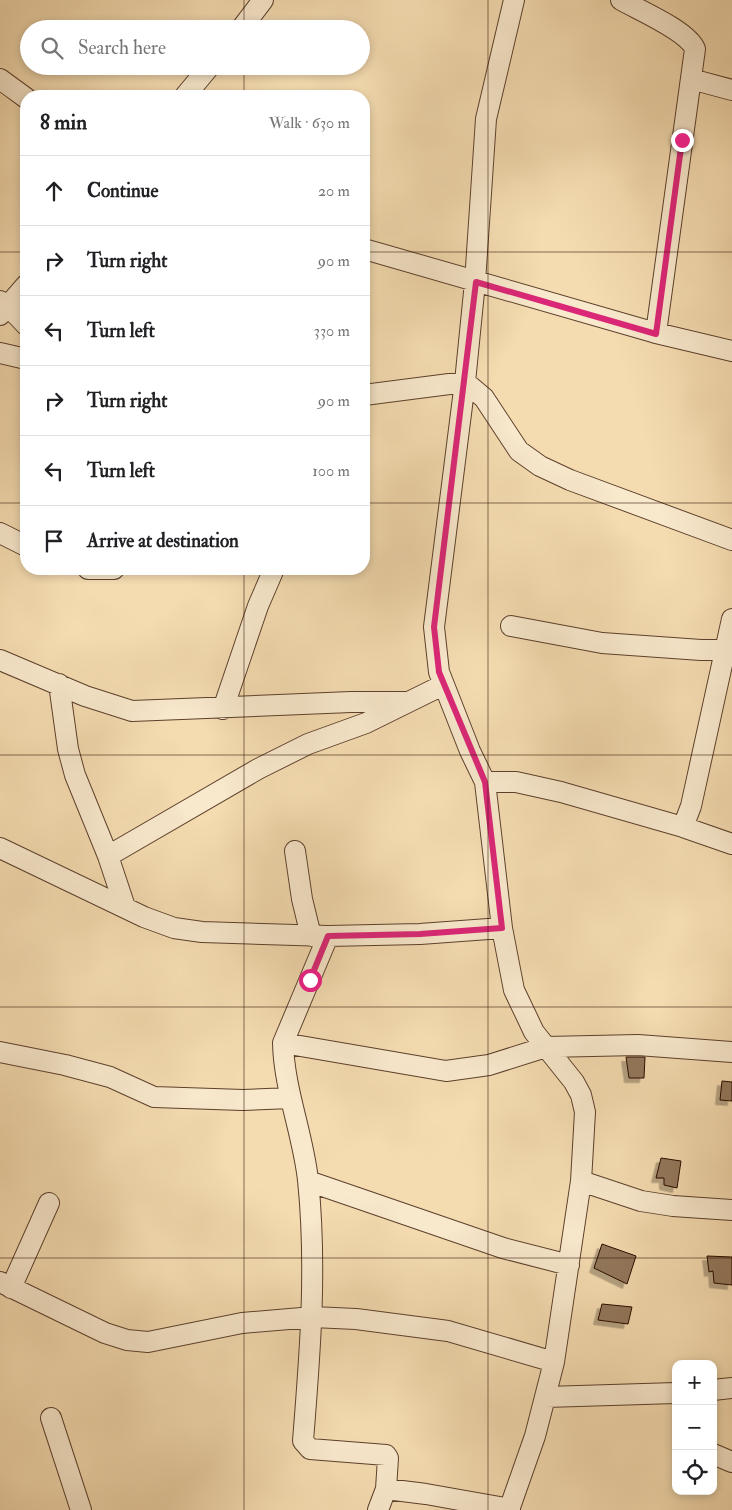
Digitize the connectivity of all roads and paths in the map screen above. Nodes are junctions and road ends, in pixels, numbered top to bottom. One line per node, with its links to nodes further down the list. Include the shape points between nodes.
1 (263, 0): 4 (street)
2 (514, 0): 12 (street, via 486,119)
3 (621, 0): 7 (street, via 690,41 695,49)
4 (248, 20)
5 (202, 75): 8 (street)
6 (0, 79): 10 (street)
7 (691, 79): 9 (street); 16 (street)
8 (189, 90)
9 (732, 90)
10 (20, 94)
11 (370, 251): 12 (street)
12 (476, 282): 16 (street); 20 (street)
13 (20, 291): 14 (street)
14 (3, 307): 15 (street)
15 (20, 320)
16 (656, 334): 17 (street)
17 (732, 351)
18 (0, 353): 19 (street)
19 (20, 358)
20 (465, 382): 21 (street); 23 (street, via 484,398 520,451 540,466); 31 (street, via 434,627)
21 (370, 393)
22 (0, 533): 24 (street)
23 (732, 540)
24 (20, 543)
25 (271, 575): 33 (street)
26 (732, 619): 28 (street)
27 (511, 626): 28 (street, via 602,643)
28 (730, 650): 35 (street)
29 (0, 660): 30 (street)
30 (59, 684): 33 (street, via 108,705 132,711); 39 (street, via 72,766)
31 (443, 685): 32 (street); 34 (street)
32 (408, 702): 33 (street); 39 (street, via 258,769)
33 (223, 709)
34 (485, 782): 35 (street, via 525,784); 41 (street)
35 (683, 827): 36 (street)
36 (732, 844)
37 (0, 848): 40 (street)
38 (295, 851): 42 (street, via 302,899)
39 (108, 856): 40 (street)
40 (125, 907): 42 (street, via 158,923 202,932)
41 (502, 928): 42 (street); 44 (street, via 514,990 534,1032)
42 (320, 936): 43 (street)
43 (283, 1043): 44 (street, via 446,1070 489,1065); 47 (street)
44 (546, 1047): 46 (street, via 638,1045); 48 (street, via 581,1095 585,1112)
45 (0, 1052): 47 (street, via 110,1077 154,1097)
46 (732, 1052)
47 (291, 1098): 49 (street, via 303,1141)
48 (581, 1180): 51 (street, via 641,1201); 52 (street)
49 (308, 1181): 52 (street, via 503,1248); 54 (street)
50 (49, 1203): 53 (street)
51 (732, 1210)
52 (570, 1265): 55 (street)
53 (6, 1285): 54 (street, via 105,1334 127,1340 148,1342 242,1323)
54 (313, 1317): 55 (street, via 448,1331); 63 (street, via 303,1441 310,1448 386,1455)
55 (554, 1362): 59 (street)
56 (732, 1388): 57 (street)
57 (717, 1390)
58 (672, 1393): 59 (street)
59 (546, 1398): 68 (street)
60 (51, 1418): 64 (street)
61 (717, 1456): 62 (street)
62 (732, 1462)
63 (386, 1489): 67 (street); 68 (street)
64 (81, 1510)
65 (90, 1510): 66 (street)
66 (99, 1510)
67 (378, 1510)
68 (510, 1510)

